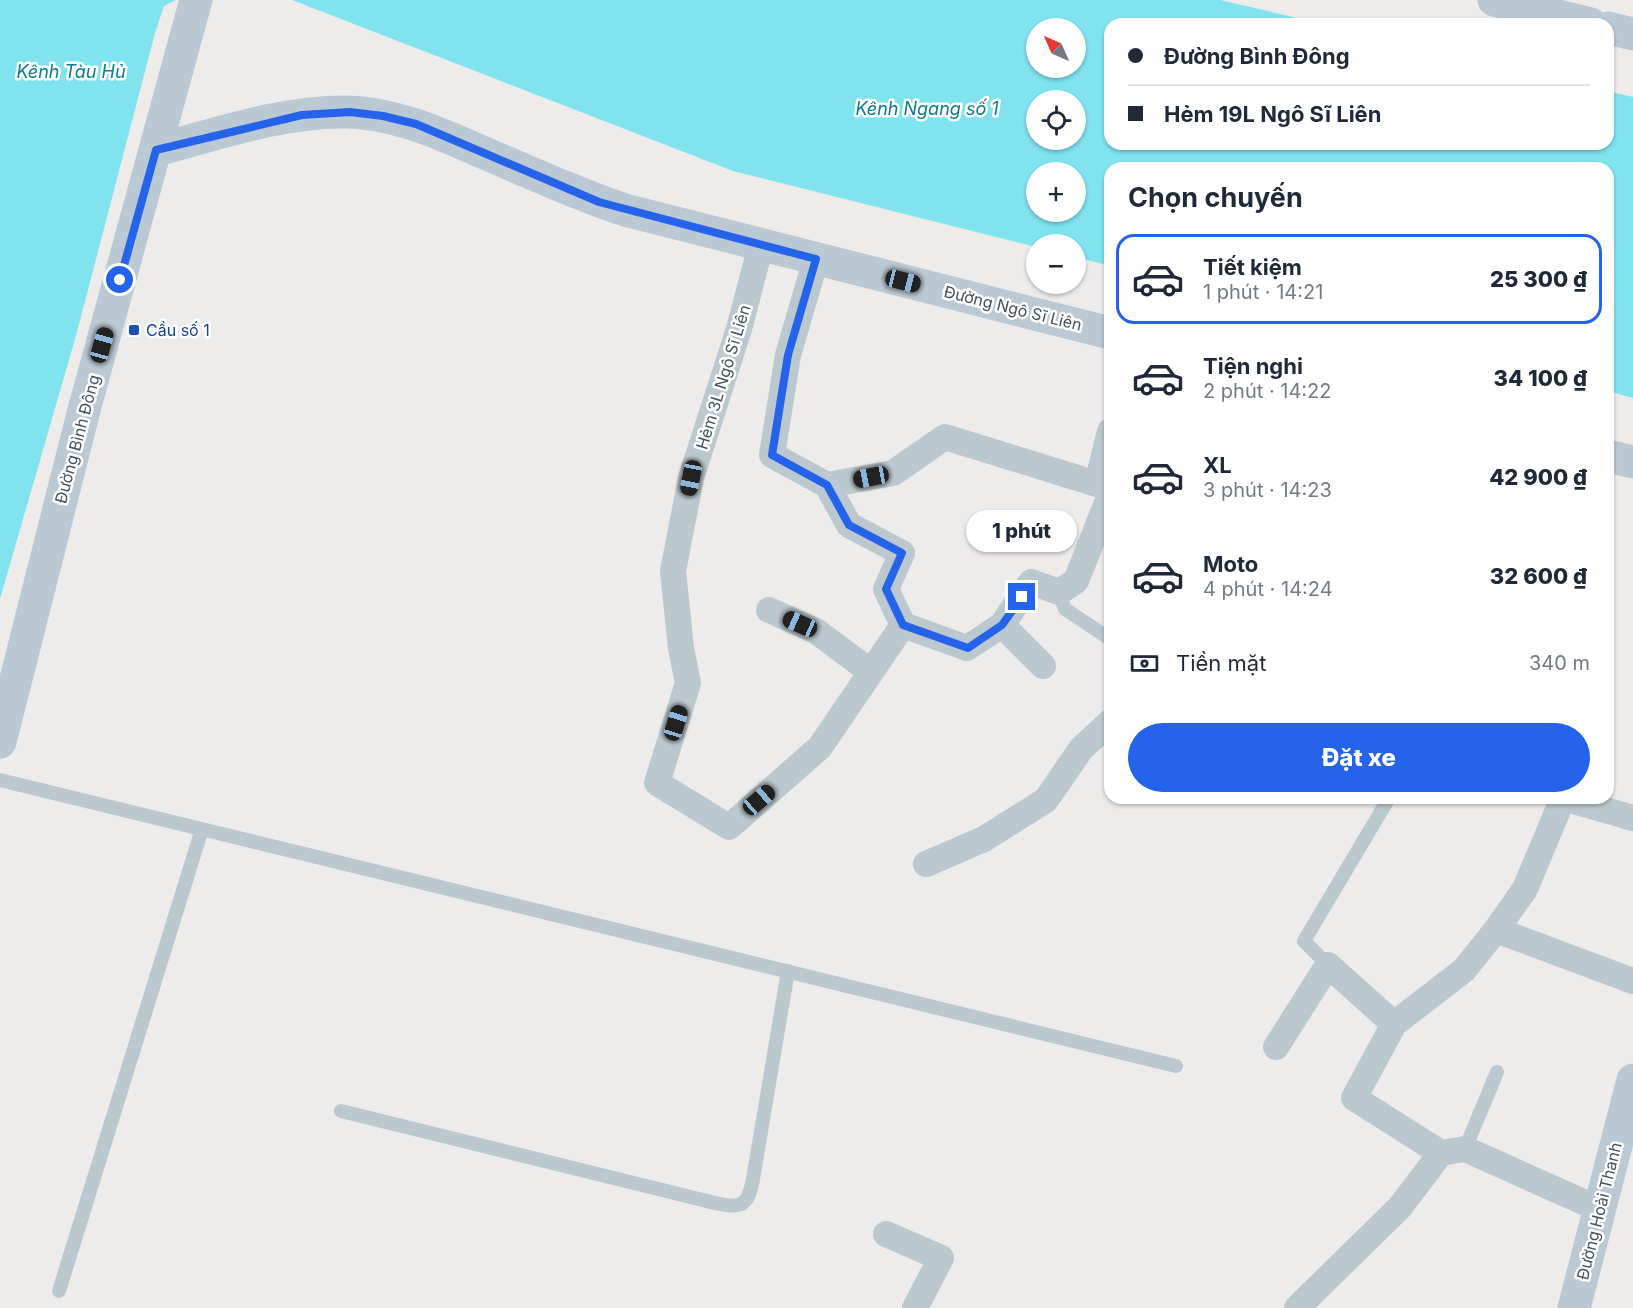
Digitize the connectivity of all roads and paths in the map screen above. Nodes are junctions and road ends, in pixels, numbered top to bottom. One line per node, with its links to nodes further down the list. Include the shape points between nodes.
1 (196, 0): 6 (street, Đường Bình Đông)
2 (1494, 0): 3 (street)
3 (1567, 18)
4 (1614, 29): 5 (street)
5 (1633, 34)
6 (156, 150): 7 (street, Đường Ngô Sĩ Liên, via 302,115 350,112 383,116 416,124 599,202); 23 (street, Đường Bình Đông, via 84,410)
7 (761, 245): 8 (street, Đường Ngô Sĩ Liên); 21 (street, Hẻm 3L Ngô Sĩ Liên, via 739,329 691,478 672,571 688,683 657,783 729,827 820,747)
8 (816, 259): 9 (street, Đường Ngô Sĩ Liên); 12 (street, via 788,355 772,455)
9 (1104, 331)
10 (1614, 457): 11 (street)
11 (1633, 462)
12 (827, 485): 13 (street, via 893,472 945,437); 17 (street, via 849,525 902,553 886,589)
13 (1104, 488)
14 (1104, 495): 15 (street, via 1076,581)
15 (1059, 592): 18 (street, via 1031,582); 19 (lane, via 1065,609)
16 (768, 610): 21 (street, via 816,632)
17 (903, 625): 18 (street, via 968,648); 21 (street)
18 (1002, 625): 20 (street)
19 (1104, 635)
20 (1043, 666)
21 (871, 672)
22 (1104, 728): 30 (street, via 1081,749 1046,800 984,839)
23 (0, 742)
24 (0, 780): 29 (lane)
25 (1385, 804): 32 (lane, via 1304,940)
26 (1560, 804): 31 (street, via 1525,889)
27 (1584, 804): 28 (street)
28 (1633, 818)
29 (202, 829): 33 (lane); 44 (lane)
30 (926, 864)
31 (1496, 930): 34 (street); 35 (street, via 1464,970)
32 (1328, 965): 35 (street); 36 (street)
33 (788, 971): 37 (lane); 40 (lane, via 750,1197 733,1207)
34 (1633, 981)
35 (1394, 1024): 41 (street, via 1354,1098)
36 (1276, 1047)
37 (1176, 1066)
38 (1497, 1072): 41 (lane)
39 (1633, 1080): 42 (street, Đường Hoài Thanh)
40 (341, 1111)
41 (1453, 1151): 42 (street); 46 (street)
42 (1599, 1209): 47 (street, Đường Hoài Thanh)
43 (886, 1234): 45 (street, via 941,1258)
44 (59, 1291)
45 (915, 1308)
46 (1297, 1308)
47 (1574, 1308)

